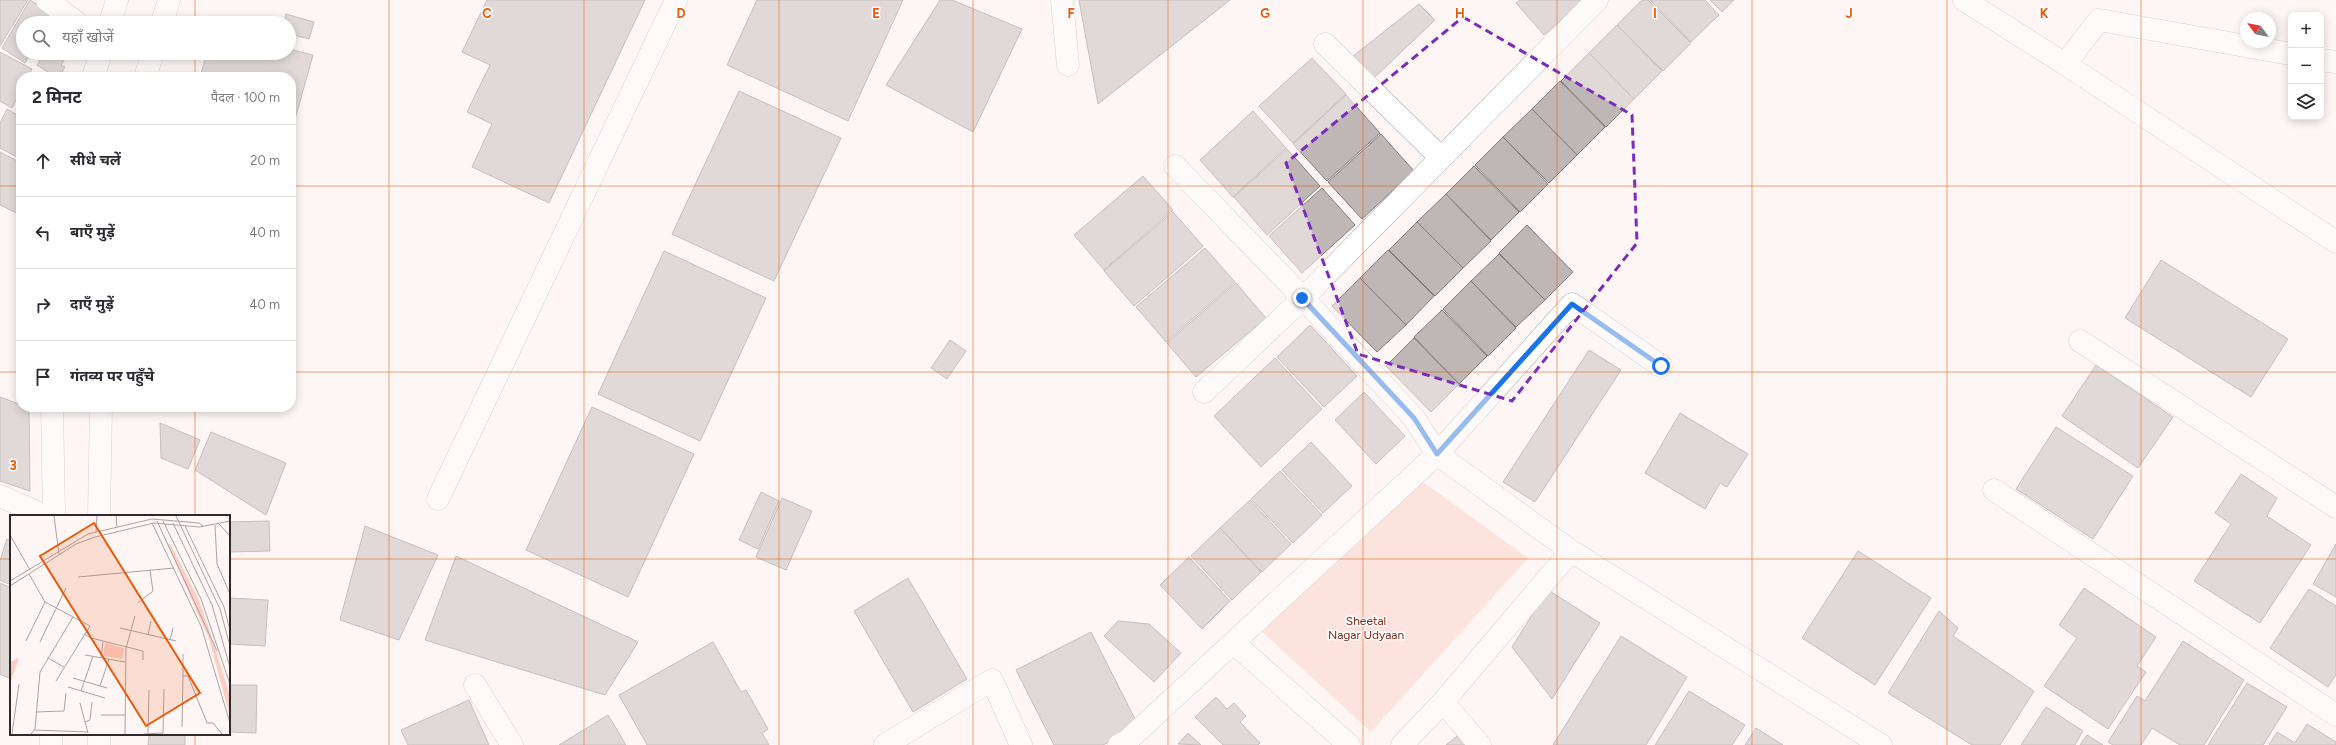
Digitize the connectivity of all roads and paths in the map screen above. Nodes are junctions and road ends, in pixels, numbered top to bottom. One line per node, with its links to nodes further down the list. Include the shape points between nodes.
1 (47, 0): 8 (street)
2 (117, 0): 9 (street)
3 (169, 0): 10 (street)
4 (676, 0): 33 (street)
5 (1062, 0): 18 (street)
6 (1597, 0): 21 (street)
7 (1964, 0): 17 (street)
8 (68, 16)
9 (112, 16)
10 (164, 16)
11 (1325, 44): 21 (street)
12 (2288, 53): 17 (street, via 2099,20)
13 (99, 60): 19 (street)
14 (150, 60): 20 (street)
15 (2324, 60): 16 (street)
16 (2336, 62)
17 (2065, 64): 23 (street)
18 (1068, 65)
19 (95, 72)
20 (146, 72)
21 (1441, 158): 24 (street)
22 (1175, 166): 24 (street)
23 (2336, 242)
24 (1302, 298): 27 (street); 30 (street, via 1414,418)
25 (2080, 341): 34 (street)
26 (1661, 366): 30 (street, via 1572,304)
27 (1204, 392)
28 (52, 412): 36 (street)
29 (101, 412): 37 (street)
30 (1437, 454): 38 (street); 39 (street)
31 (1994, 490): 42 (street)
32 (0, 496): 35 (street)
33 (438, 498)
34 (2336, 507)
35 (44, 515)
36 (54, 515)
37 (99, 515)
38 (1571, 552): 41 (street); 50 (street)
39 (1234, 643): 46 (street); 47 (street)
40 (474, 685): 43 (street)
41 (1443, 702): 48 (street); 49 (street)
42 (2336, 715)
43 (512, 745)
44 (885, 745): 45 (street, via 992,680)
45 (1021, 745)
46 (1120, 745)
47 (1349, 745)
48 (1402, 745)
49 (1480, 745)
50 (1881, 745)

